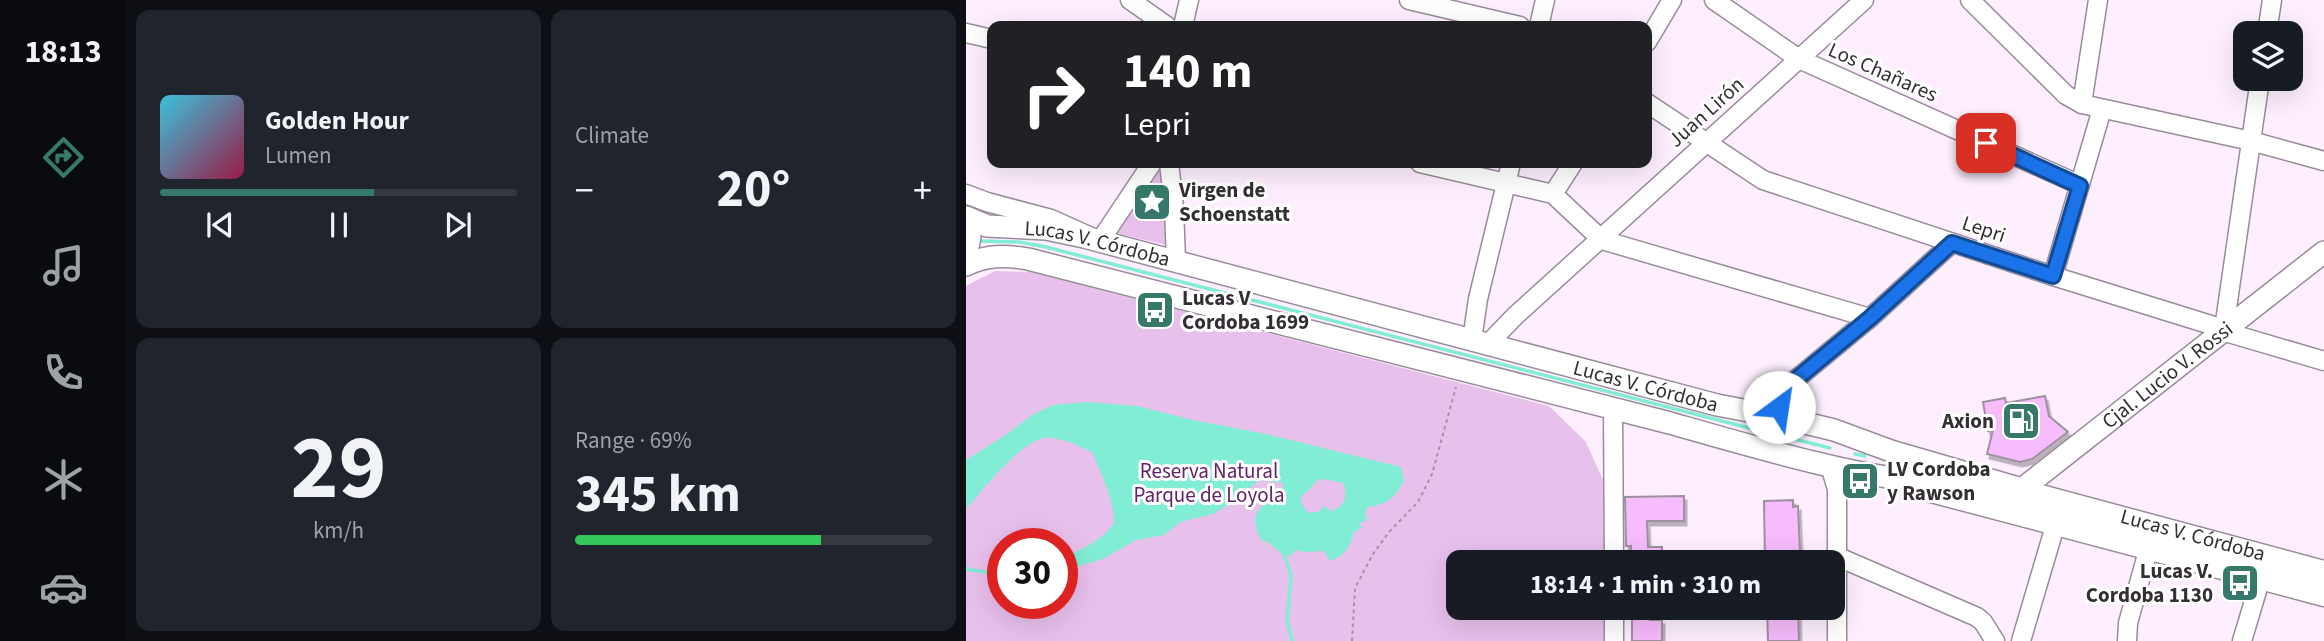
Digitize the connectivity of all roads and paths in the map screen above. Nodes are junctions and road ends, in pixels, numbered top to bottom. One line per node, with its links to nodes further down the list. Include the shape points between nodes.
1 (1130, 0): 12 (street)
2 (1189, 0): 13 (street)
3 (1201, 0): 14 (street)
4 (1409, 0): 15 (street)
5 (1545, 0): 16 (street)
6 (1672, 0): 19 (street)
7 (1714, 0): 21 (street, Los Chañares)
8 (1864, 0): 21 (street, Juan Lirón)
9 (1970, 0): 23 (street, via 2066,95)
10 (2098, 0): 23 (street)
11 (2272, 0): 17 (street)
12 (1160, 21)
13 (1184, 21)
14 (1196, 21)
15 (1499, 21)
16 (1540, 21)
17 (2269, 21)
18 (966, 33): 20 (street)
19 (1652, 34)
20 (987, 38)
21 (1799, 59): 27 (street, Juan Lirón); 35 (street, Los Chañares)
22 (2258, 91): 26 (street)
23 (2082, 104): 25 (street)
24 (1652, 106): 27 (street, Lepri)
25 (2102, 108): 26 (street); 35 (street)
26 (2251, 141): 28 (street); 48 (street)
27 (1706, 142): 39 (street, Juan Lirón); 41 (street, Lepri, via 1763,180)
28 (2324, 161)
29 (1149, 168): 40 (street)
30 (1170, 168): 44 (street)
31 (1440, 168): 34 (street)
32 (1510, 168): 34 (street)
33 (1570, 168): 37 (street)
34 (1506, 184): 37 (street); 49 (street, via 1478,299)
35 (2080, 186): 46 (street)
36 (966, 194): 40 (street, via 1051,219)
37 (1553, 194): 39 (street)
38 (966, 219): 40 (main road, Lucas V. Córdoba); 43 (main road, Lucas V. Córdoba, via 970,237)
39 (1602, 240): 47 (street); 49 (street, Juan Lirón)
40 (1100, 241): 44 (main road, Lucas V. Córdoba)
41 (1952, 243): 46 (street, Lepri); 47 (street)
42 (2324, 252): 48 (main road, Cjal. Lucio V. Rossi)
43 (966, 256)
44 (1176, 261): 49 (main road, Lucas V. Córdoba)
45 (966, 265): 51 (main road, Lucas V. Córdoba, via 999,256 1028,259)
46 (2053, 276): 48 (street, Lepri)
47 (1870, 318): 53 (street, via 1788,386 1780,400)
48 (2224, 329): 50 (street, Lepri); 58 (main road, Cjal. Lucio V. Rossi)
49 (1480, 342): 53 (main road, Lucas V. Córdoba, via 1717,405)
50 (2324, 360)
51 (1460, 370): 52 (main road, Lucas V. Córdoba); 70 (path, via 1433,474 1418,502 1373,554 1355,588)
52 (1614, 409): 55 (main road, Lucas V. Córdoba); 60 (street)
53 (1780, 417): 54 (main road, Lucas V. Córdoba); 55 (main road, via 1768,437)
54 (1834, 430): 56 (main road, via 1841,449); 58 (main road, Lucas V. Córdoba)
55 (1772, 452): 56 (main road, Lucas V. Córdoba)
56 (1830, 466): 57 (main road, Lucas V. Córdoba); 61 (street, via 1837,489)
57 (1903, 479): 58 (main road, Lucas V. Córdoba); 59 (street, Lucas V. Córdoba, via 1916,489)
58 (2020, 496): 64 (street, Lucas V. Córdoba); 66 (street, Lucas V. Córdoba)
59 (2055, 526): 62 (street, Lucas V. Córdoba); 74 (street)
60 (1614, 550)
61 (1836, 550)
62 (2148, 551): 65 (street, Lucas V. Córdoba); 75 (street)
63 (1845, 560): 73 (street, via 1977,617)
64 (2324, 570)
65 (2260, 581): 67 (street, Lucas V. Córdoba); 76 (street)
66 (2324, 584)
67 (2324, 597)
68 (1614, 620): 71 (street)
69 (1837, 620): 72 (street)
70 (1352, 641)
71 (1614, 641)
72 (1837, 641)
73 (1995, 641)
74 (2021, 641)
75 (2127, 641)
76 (2242, 641)

